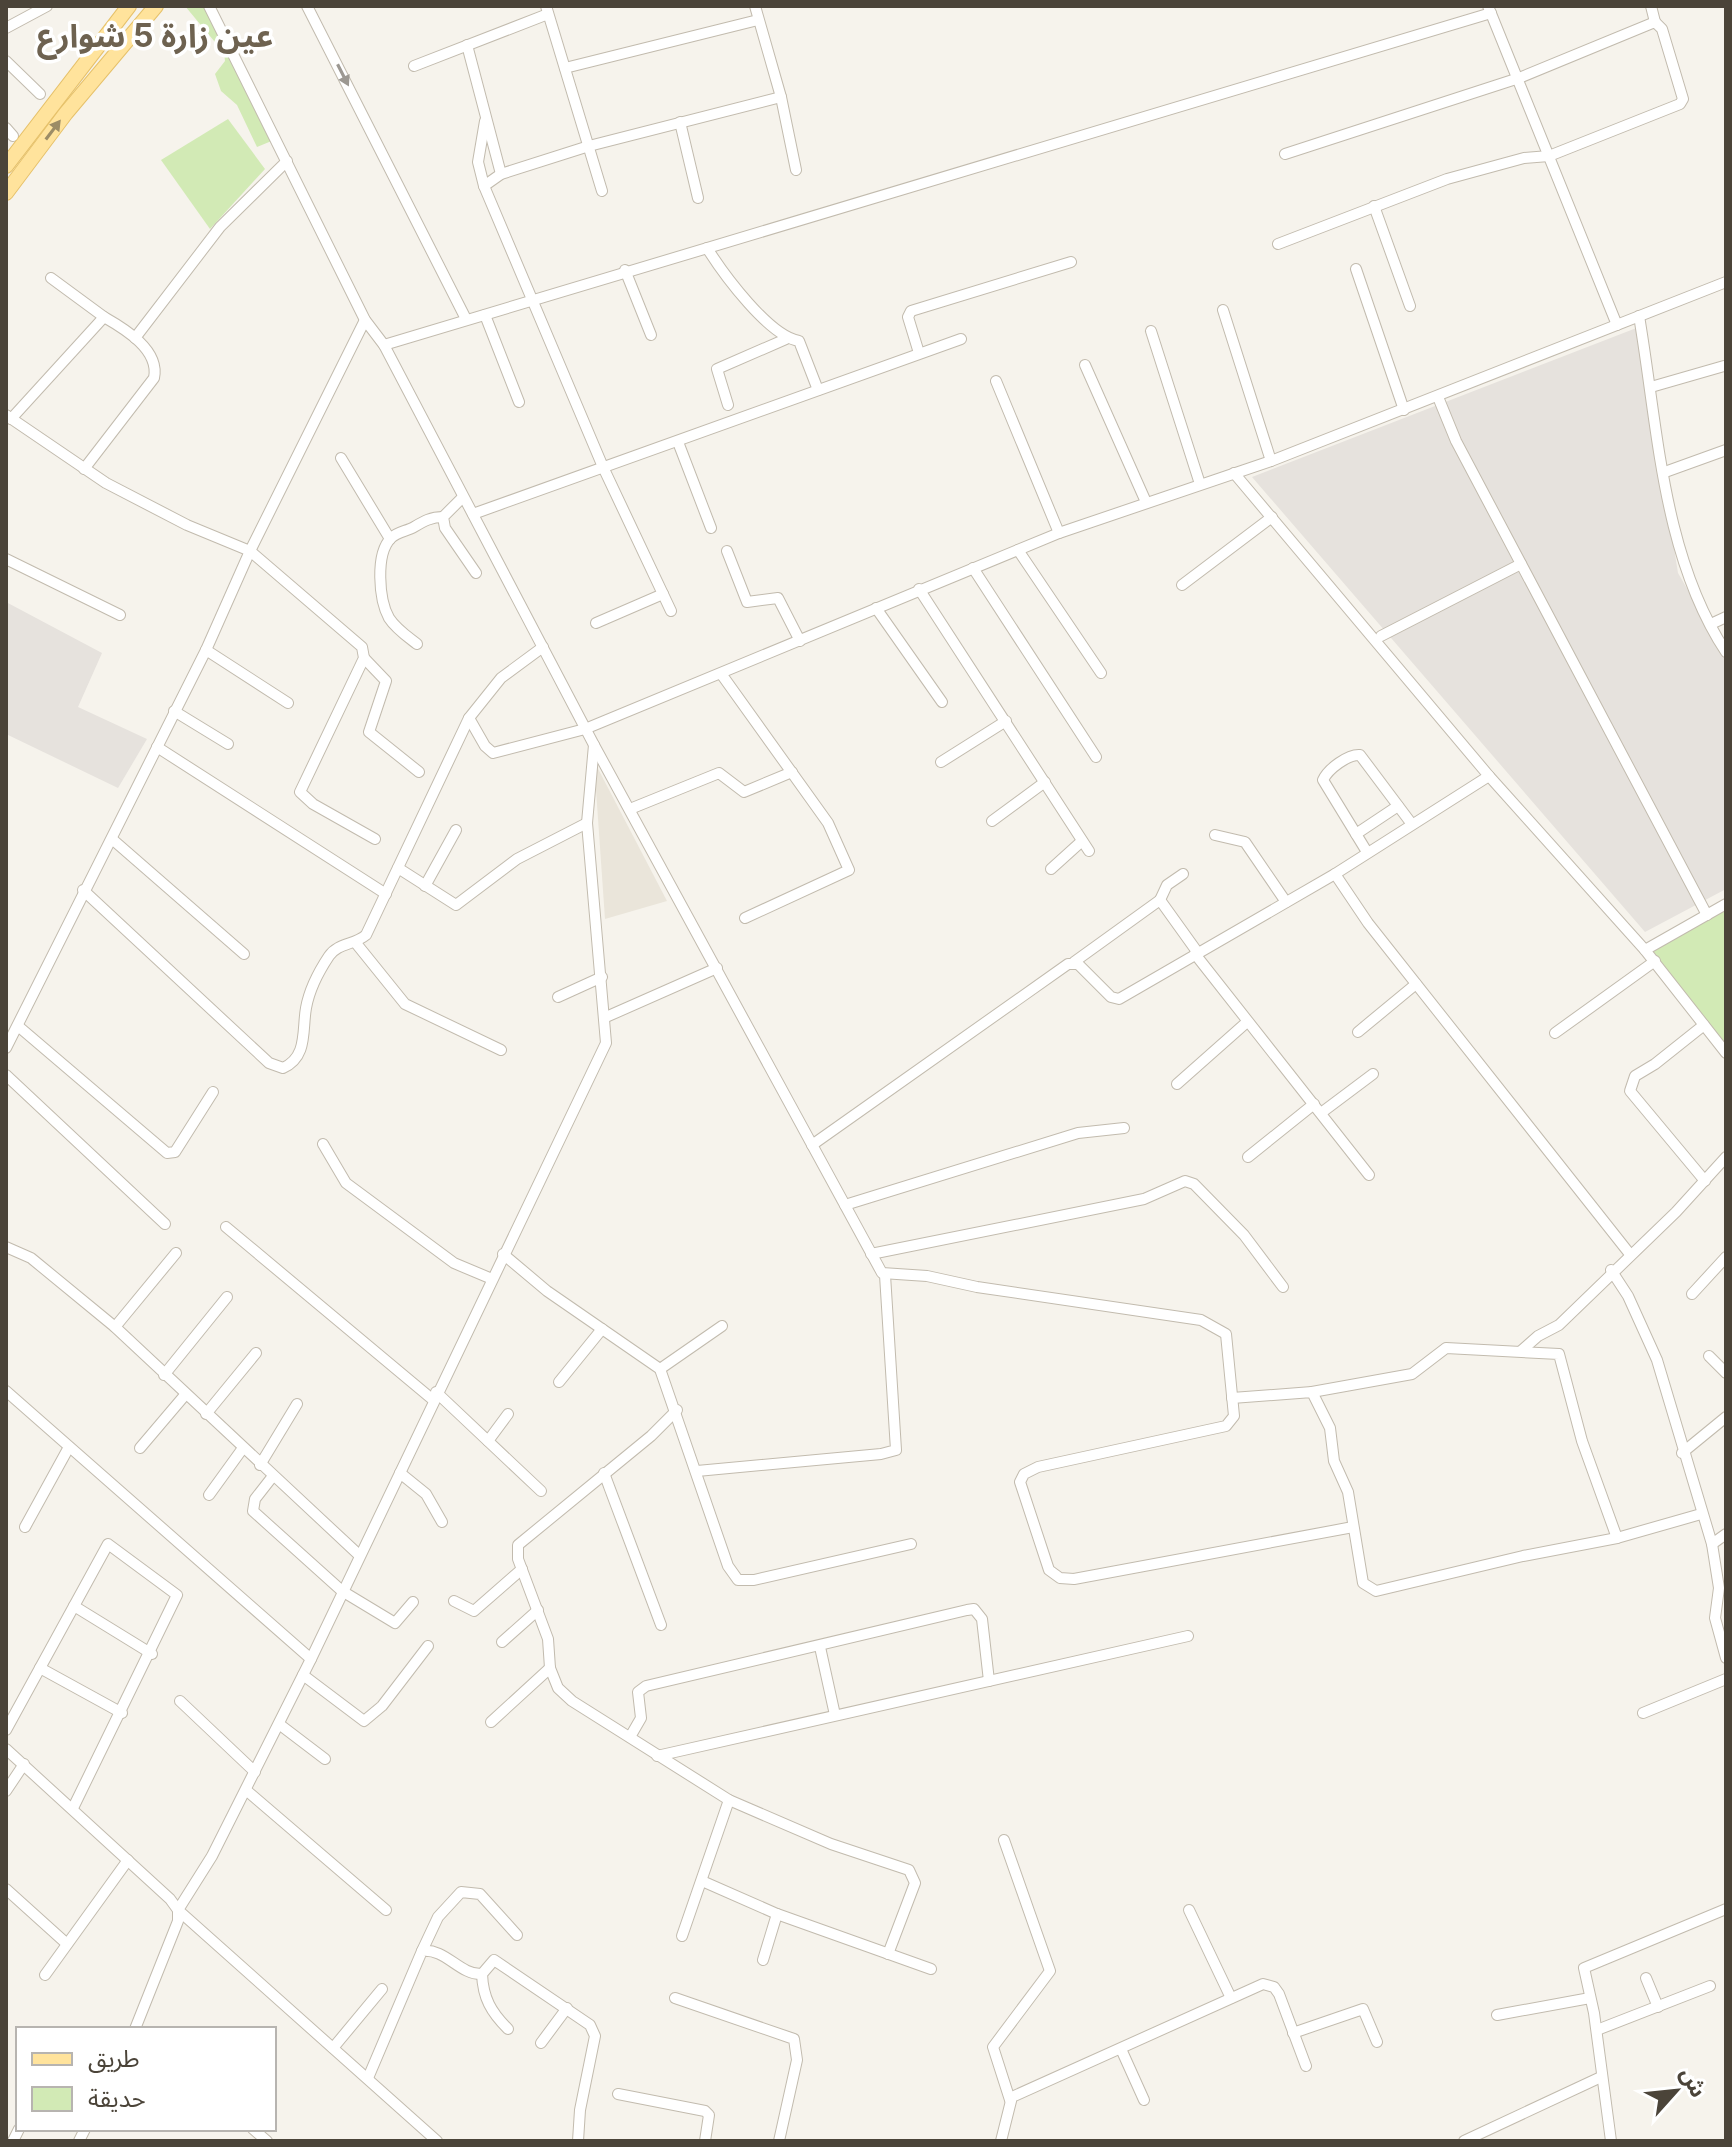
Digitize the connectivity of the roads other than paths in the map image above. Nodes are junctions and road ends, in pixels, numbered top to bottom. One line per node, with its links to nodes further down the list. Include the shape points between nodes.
1 (47, 6): 13 (street)
2 (129, 6): 10 (main road)
3 (156, 6): 14 (main road)
4 (307, 6): 49 (street, one-way to 49)
5 (755, 6): 11 (street)
6 (1651, 6): 12 (street)
7 (209, 8): 27 (street)
8 (547, 10): 15 (street); 18 (street)
9 (1489, 10): 19 (street); 37 (street)
10 (116, 13): 14 (main road); 28 (main road)
11 (758, 20): 18 (street); 21 (street)
12 (1655, 22): 19 (street); 26 (street, via 1679,82 1680,104)
13 (6, 28)
14 (134, 31): 33 (main road, one-way to 14)
15 (467, 45): 17 (street); 22 (street)
16 (6, 61): 20 (street)
17 (414, 66)
18 (565, 68): 24 (street)
19 (1519, 78): 25 (street); 26 (street)
20 (40, 94)
21 (781, 97): 23 (street); 29 (street)
22 (485, 121): 30 (street); 31 (street, via 478,162)
23 (680, 122): 24 (street); 34 (street)
24 (589, 146): 30 (street); 32 (street)
25 (1285, 154)
26 (1549, 156): 35 (street, via 1447,179); 51 (street)
27 (287, 161): 50 (street); 54 (street, via 220,227)
28 (6, 166)
29 (796, 170)
30 (501, 174): 31 (street)
31 (484, 186): 43 (street)
32 (602, 191)
33 (6, 193)
34 (698, 198)
35 (1374, 206): 36 (street); 44 (street)
36 (1278, 244)
37 (707, 248): 40 (street); 55 (street)
38 (1071, 262): 58 (street, via 911,311 908,317)
39 (1356, 269): 67 (street)
40 (625, 270): 43 (street); 53 (street)
41 (51, 278): 48 (street)
42 (1726, 282): 47 (street)
43 (533, 298): 46 (street); 73 (street)
44 (1410, 306)
45 (1223, 310): 72 (street)
46 (485, 315): 49 (street); 65 (street)
47 (1639, 316): 51 (street); 62 (street)
48 (104, 317): 54 (street); 68 (street)
49 (466, 319): 57 (street)
50 (365, 320): 57 (street); 87 (street)
51 (1617, 325): 64 (street)
52 (1151, 331): 77 (street)
53 (651, 335)
54 (135, 338): 74 (street, via 155,366 154,378)
55 (786, 339): 63 (street, via 799,341); 66 (street, via 717,369)
56 (961, 339): 58 (street)
57 (384, 345): 78 (street)
58 (919, 353): 63 (street)
59 (1085, 365): 79 (street)
60 (1724, 366): 62 (street)
61 (996, 381): 84 (street)
62 (1651, 387): 75 (street)
63 (818, 390): 69 (street)
64 (1438, 397): 67 (street); 90 (street)
65 (519, 402)
66 (728, 405)
67 (1404, 410): 72 (street)
68 (9, 417): 74 (street)
69 (678, 442): 73 (street); 83 (street)
70 (1726, 450): 75 (street)
71 (341, 458): 85 (street)
72 (1271, 461): 76 (street)
73 (603, 467): 80 (street); 95 (street)
74 (84, 469): 87 (street, via 187,525)
75 (1665, 472): 101 (street, via 1677,537)
76 (1234, 473): 77 (street); 82 (street)
77 (1200, 484): 79 (street)
78 (463, 497): 80 (street); 81 (street)
79 (1146, 502): 84 (street)
80 (473, 514): 105 (street)
81 (443, 517): 85 (street); 92 (street)
82 (1272, 517): 93 (street); 124 (street)
83 (711, 528)
84 (1059, 533): 86 (street)
85 (390, 539): 104 (street, via 381,571 384,606 395,626)
86 (1018, 550): 91 (street); 109 (street)
87 (250, 551): 106 (street); 108 (street, via 362,647)
88 (727, 551): 103 (street, via 747,602 778,598)
89 (6, 559): 98 (street)
90 (1521, 564): 102 (street); 149 (street)
91 (973, 568): 94 (street); 120 (street)
92 (476, 573)
93 (1182, 585)
94 (919, 589): 96 (street); 115 (street)
95 (663, 594): 97 (street); 100 (street)
96 (876, 608): 103 (street); 111 (street)
97 (671, 611)
98 (120, 615)
99 (1726, 617): 101 (street)
100 (596, 623)
101 (1711, 624): 107 (street)
102 (1381, 636)
103 (800, 641): 110 (street)
104 (417, 644)
105 (543, 647): 114 (street, via 501,678); 116 (street)
106 (206, 650): 112 (street); 113 (street)
107 (1726, 652)
108 (364, 658): 122 (street, via 386,681 369,732); 135 (street, via 300,792)
109 (1101, 673)
110 (722, 675): 116 (street); 123 (street)
111 (942, 702)
112 (288, 703)
113 (174, 711): 117 (street); 119 (street)
114 (469, 718): 116 (street, via 493,753); 139 (street)
115 (1006, 721): 121 (street); 125 (street)
116 (585, 729): 118 (street)
117 (228, 744)
118 (594, 745): 127 (street); 129 (street)
119 (157, 747): 134 (street); 145 (street)
120 (1096, 757)
121 (941, 762)
122 (419, 772)
123 (792, 772): 127 (street, via 744,792 719,773); 150 (street, via 828,823 849,870)
124 (1489, 776): 130 (street); 152 (street)
125 (1045, 782): 128 (street); 136 (street)
126 (1398, 806): 130 (street); 132 (street); 132 (street, via 1354,754 1323,780)
127 (630, 809): 157 (street)
128 (992, 821)
129 (587, 823): 143 (street, via 517,859 456,905); 158 (street)
130 (1411, 823): 138 (street)
131 (456, 830): 143 (street)
132 (1356, 834): 138 (street)
133 (1215, 835): 147 (street, via 1245,842)
134 (112, 839): 144 (street); 153 (street)
135 (375, 839)
136 (1082, 841): 137 (street); 140 (street)
137 (1089, 851)
138 (1367, 852): 142 (street)
139 (398, 868): 143 (street); 145 (street)
140 (1051, 869)
141 (1183, 874): 146 (street, via 1167,885)
142 (1335, 874): 147 (street); 159 (street)
143 (425, 886)
144 (83, 890): 151 (street, via 275,1067 291,1065 300,1050 306,1006 330,955); 164 (street)
145 (386, 894): 151 (street, via 366,935)
146 (1160, 900): 154 (street); 156 (street)
147 (1286, 902): 154 (street)
148 (1726, 904): 149 (street)
149 (1707, 915): 152 (street)
150 (745, 918)
151 (355, 942): 168 (street, via 405,1004)
152 (1645, 950): 155 (street)
153 (244, 954)
154 (1197, 954): 156 (street, via 1115,999); 162 (street)
155 (1655, 961): 163 (street); 166 (street)
156 (1074, 962): 177 (street)
157 (717, 968): 161 (street); 177 (street)
158 (602, 977): 160 (street); 161 (street)
159 (1416, 984): 165 (street); 187 (street)
160 (558, 997)
161 (606, 1017): 188 (street, via 606,1043)
162 (1247, 1022): 172 (street); 174 (street)
163 (1704, 1025): 169 (street); 181 (street, via 1635,1076 1630,1091)
164 (18, 1026): 167 (street); 173 (street, via 167,1153 186,1140)
165 (1358, 1032)
166 (1555, 1033)
167 (6, 1048)
168 (501, 1050)
169 (1726, 1053)
170 (1373, 1074): 174 (street)
171 (6, 1075): 183 (street)
172 (1177, 1084)
173 (213, 1092)
174 (1318, 1109): 178 (street); 180 (street)
175 (1124, 1128): 182 (street, via 1078,1133)
176 (323, 1144): 193 (street, via 346,1183 454,1263)
177 (812, 1145): 182 (street)
178 (1248, 1157)
179 (1726, 1157): 181 (street)
180 (1369, 1175)
181 (1705, 1181): 187 (street)
182 (845, 1205): 189 (street)
183 (165, 1224)
184 (226, 1227): 210 (street)
185 (6, 1247): 198 (street, via 31,1258)
186 (176, 1253): 198 (street)
187 (1629, 1253): 191 (street)
188 (503, 1254): 193 (street); 199 (street)
189 (871, 1254): 192 (street); 194 (street, via 1144,1199 1185,1181 1244,1235)
190 (1726, 1257): 195 (street)
191 (1611, 1270): 200 (street, via 1559,1325); 221 (street, via 1648,1335)
192 (885, 1275): 211 (street, via 927,1276 1212,1324 1229,1338); 223 (street, via 896,1450)
193 (492, 1279): 210 (street)
194 (1283, 1287)
195 (1692, 1294)
196 (227, 1297): 205 (street)
197 (722, 1326): 203 (street)
198 (115, 1327): 205 (street)
199 (602, 1329): 203 (street); 206 (street)
200 (1521, 1351): 208 (street, via 1446,1348 1412,1374); 234 (street, via 1559,1354 1582,1441)
201 (256, 1353): 214 (street)
202 (1709, 1356): 204 (street)
203 (660, 1369): 213 (street)
204 (1726, 1373)
205 (164, 1375): 209 (street)
206 (559, 1382)
207 (6, 1391): 218 (street)
208 (1312, 1392): 211 (street); 232 (street, via 1330,1428)
209 (185, 1395): 214 (street); 219 (street)
210 (434, 1396): 217 (street); 224 (street)
211 (1232, 1398): 232 (street, via 1233,1420 1217,1429 1027,1471 1020,1482 1053,1575 1074,1579)
212 (297, 1404): 222 (street)
213 (677, 1410): 223 (street); 225 (street)
214 (206, 1414): 220 (street)
215 (508, 1414): 217 (street)
216 (1726, 1417): 221 (street)
217 (488, 1441): 227 (street)
218 (69, 1447): 231 (street); 251 (street)
219 (140, 1448)
220 (243, 1448): 222 (street); 228 (street)
221 (1682, 1453): 229 (street)
222 (260, 1465): 226 (street)
223 (697, 1471): 235 (street, via 728,1566 738,1580)
224 (400, 1473): 230 (street, via 426,1494); 237 (street)
225 (604, 1473): 238 (street, via 522,1539 517,1552); 244 (street)
226 (273, 1476): 237 (street); 239 (street, via 255,1499 253,1511)
227 (541, 1491)
228 (209, 1495)
229 (1701, 1514): 234 (street); 236 (street)
230 (442, 1522)
231 (25, 1527)
232 (1353, 1527): 234 (street, via 1363,1583 1376,1591)
233 (1726, 1534): 236 (street)
234 (1617, 1538)
235 (911, 1544)
236 (1712, 1544): 250 (street, via 1719,1588 1715,1618)
237 (359, 1555): 239 (street)
238 (522, 1569): 240 (street, via 474,1611); 243 (street)
239 (342, 1591): 241 (street, via 395,1623); 251 (street)
240 (454, 1601)
241 (413, 1602)
242 (74, 1606): 249 (street); 249 (street, via 108,1544 177,1595); 252 (street)
243 (538, 1610): 246 (street); 253 (street)
244 (661, 1625)
245 (1188, 1636): 256 (street)
246 (502, 1642)
247 (428, 1646): 254 (street, via 364,1721)
248 (820, 1647): 256 (street, via 974,1609 982,1619); 260 (street); 264 (street, via 641,1688 641,1718)
249 (152, 1654): 258 (street)
250 (1726, 1658)
251 (311, 1659): 254 (street)
252 (40, 1668): 258 (street); 263 (street)
253 (550, 1668): 261 (street); 264 (street, via 562,1693)
254 (303, 1675): 262 (street)
255 (1726, 1679): 259 (street)
256 (989, 1681): 260 (street)
257 (180, 1701): 269 (street)
258 (122, 1713): 273 (street)
259 (1643, 1713)
260 (835, 1715): 266 (street)
261 (491, 1722)
262 (279, 1724): 267 (street); 269 (street)
263 (6, 1730)
264 (630, 1737): 266 (street)
265 (6, 1749): 268 (street)
266 (657, 1756): 272 (street)
267 (325, 1759)
268 (24, 1764): 271 (street); 273 (street)
269 (255, 1772): 270 (street)
270 (246, 1790): 279 (street, via 207,1867); 280 (street)
271 (6, 1791)
272 (729, 1800): 276 (street); 287 (street, via 831,1844 909,1870 915,1883)
273 (73, 1808): 275 (street)
274 (1004, 1840): 313 (street, via 1050,1971 993,2047)
275 (128, 1860): 279 (street); 285 (street)
276 (702, 1881): 282 (street); 284 (street)
277 (6, 1889): 285 (street)
278 (1726, 1909): 297 (street, via 1585,1966)
279 (178, 1910): 301 (street); 307 (street)
280 (386, 1910)
281 (1189, 1910): 296 (street)
282 (777, 1914): 287 (street); 288 (street)
283 (517, 1935): 286 (street, via 480,1894 461,1892 438,1917)
284 (682, 1936)
285 (67, 1944): 291 (street)
286 (422, 1951): 290 (street, via 435,1951); 311 (street)
287 (888, 1954): 289 (street)
288 (763, 1960)
289 (931, 1969)
290 (482, 1974): 299 (street, via 497,1960); 302 (street, via 491,2011)
291 (45, 1975)
292 (1646, 1978): 298 (street)
293 (1710, 1986): 298 (street)
294 (382, 1989): 307 (street)
295 (675, 1998): 318 (street, via 794,2039 797,2060)
296 (1231, 1998): 304 (street, via 1269,1984 1279,1994); 308 (street)
297 (1590, 1998): 300 (street); 303 (street)
298 (1658, 2007): 303 (street)
299 (567, 2008): 306 (street); 316 (street, via 590,2025 595,2036)
300 (1497, 2015)
301 (136, 2027)
302 (508, 2029)
303 (1597, 2030): 310 (street)
304 (1293, 2033): 305 (street, via 1363,2009); 309 (street)
305 (1377, 2042)
306 (541, 2043)
307 (333, 2048): 311 (street)
308 (1121, 2049): 313 (street); 314 (street)
309 (1306, 2066)
310 (1601, 2077): 320 (street); 321 (street)
311 (368, 2078): 315 (street)
312 (618, 2094): 317 (street, via 705,2111)
313 (1010, 2100): 319 (street)
314 (1144, 2100)
315 (437, 2141)
316 (578, 2141)
317 (705, 2141)
318 (779, 2141)
319 (1001, 2141)
320 (1464, 2141)
321 (1611, 2141)

